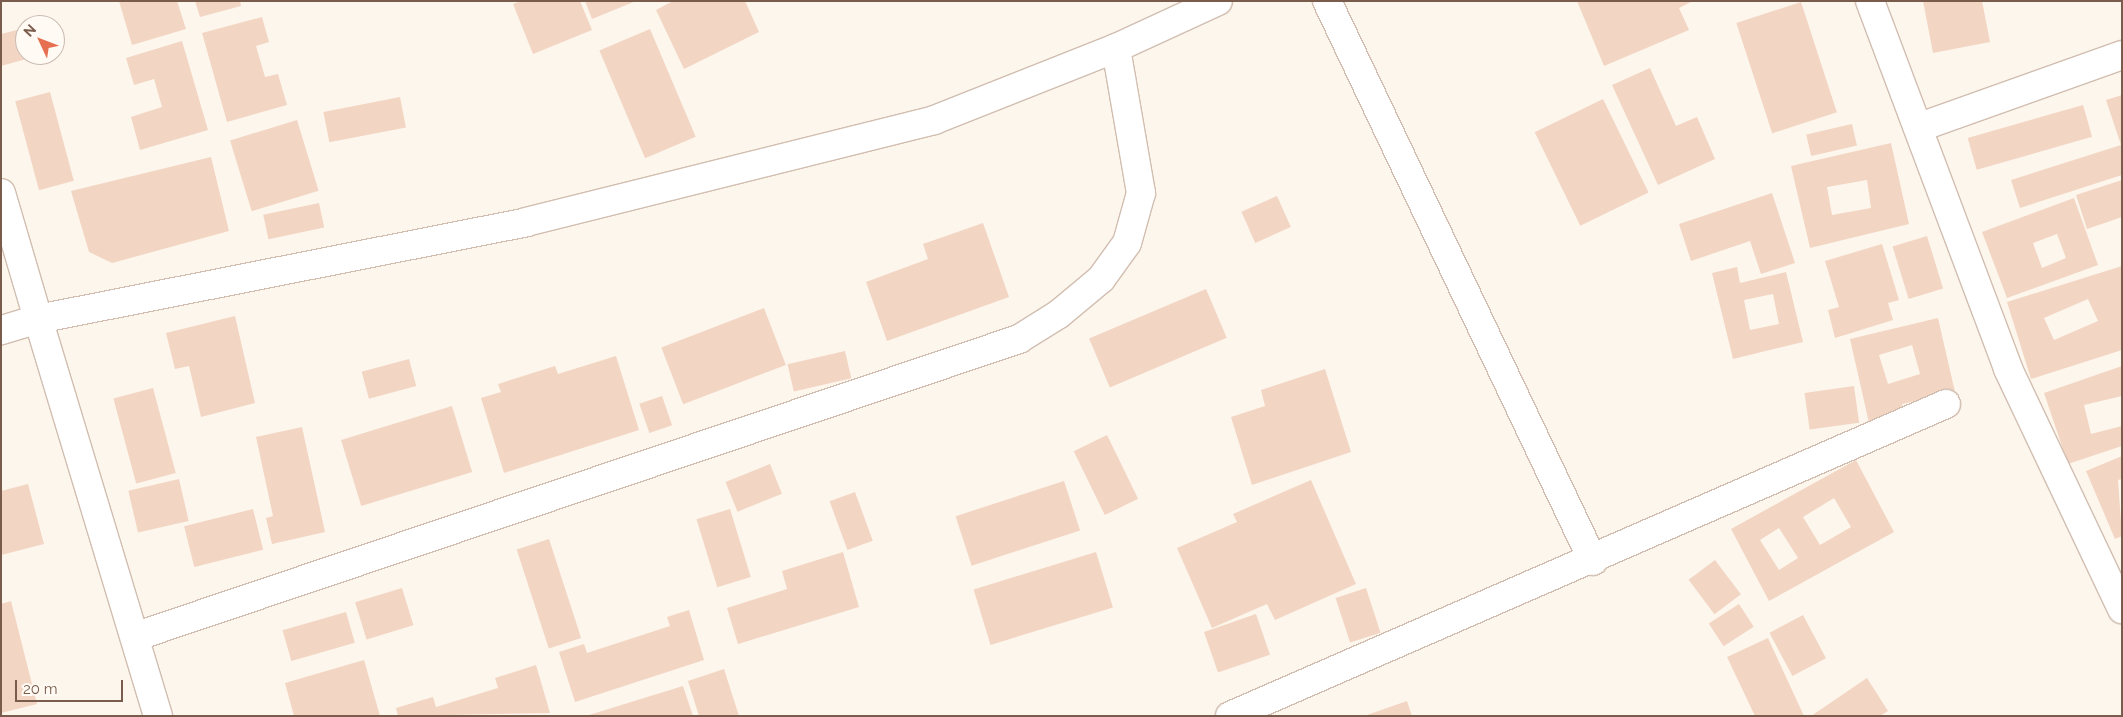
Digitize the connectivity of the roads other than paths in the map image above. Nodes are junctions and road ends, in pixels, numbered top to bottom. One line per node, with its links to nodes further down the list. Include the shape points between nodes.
1 (1218, 1): 4 (street)
2 (1327, 1): 11 (street)
3 (1870, 1): 6 (street)
4 (1116, 48): 8 (street, via 934,120 526,222); 13 (street, via 1142,194 1127,243 1101,279 1059,314 1019,339)
5 (2122, 55): 6 (street)
6 (1920, 127): 12 (street, via 2008,369)
7 (1, 193): 8 (street)
8 (38, 319): 9 (street); 13 (street)
9 (1, 330)
10 (1946, 404): 11 (street)
11 (1593, 561): 15 (street)
12 (2122, 609)
13 (137, 636): 14 (street)
14 (158, 716)
15 (1230, 716)

